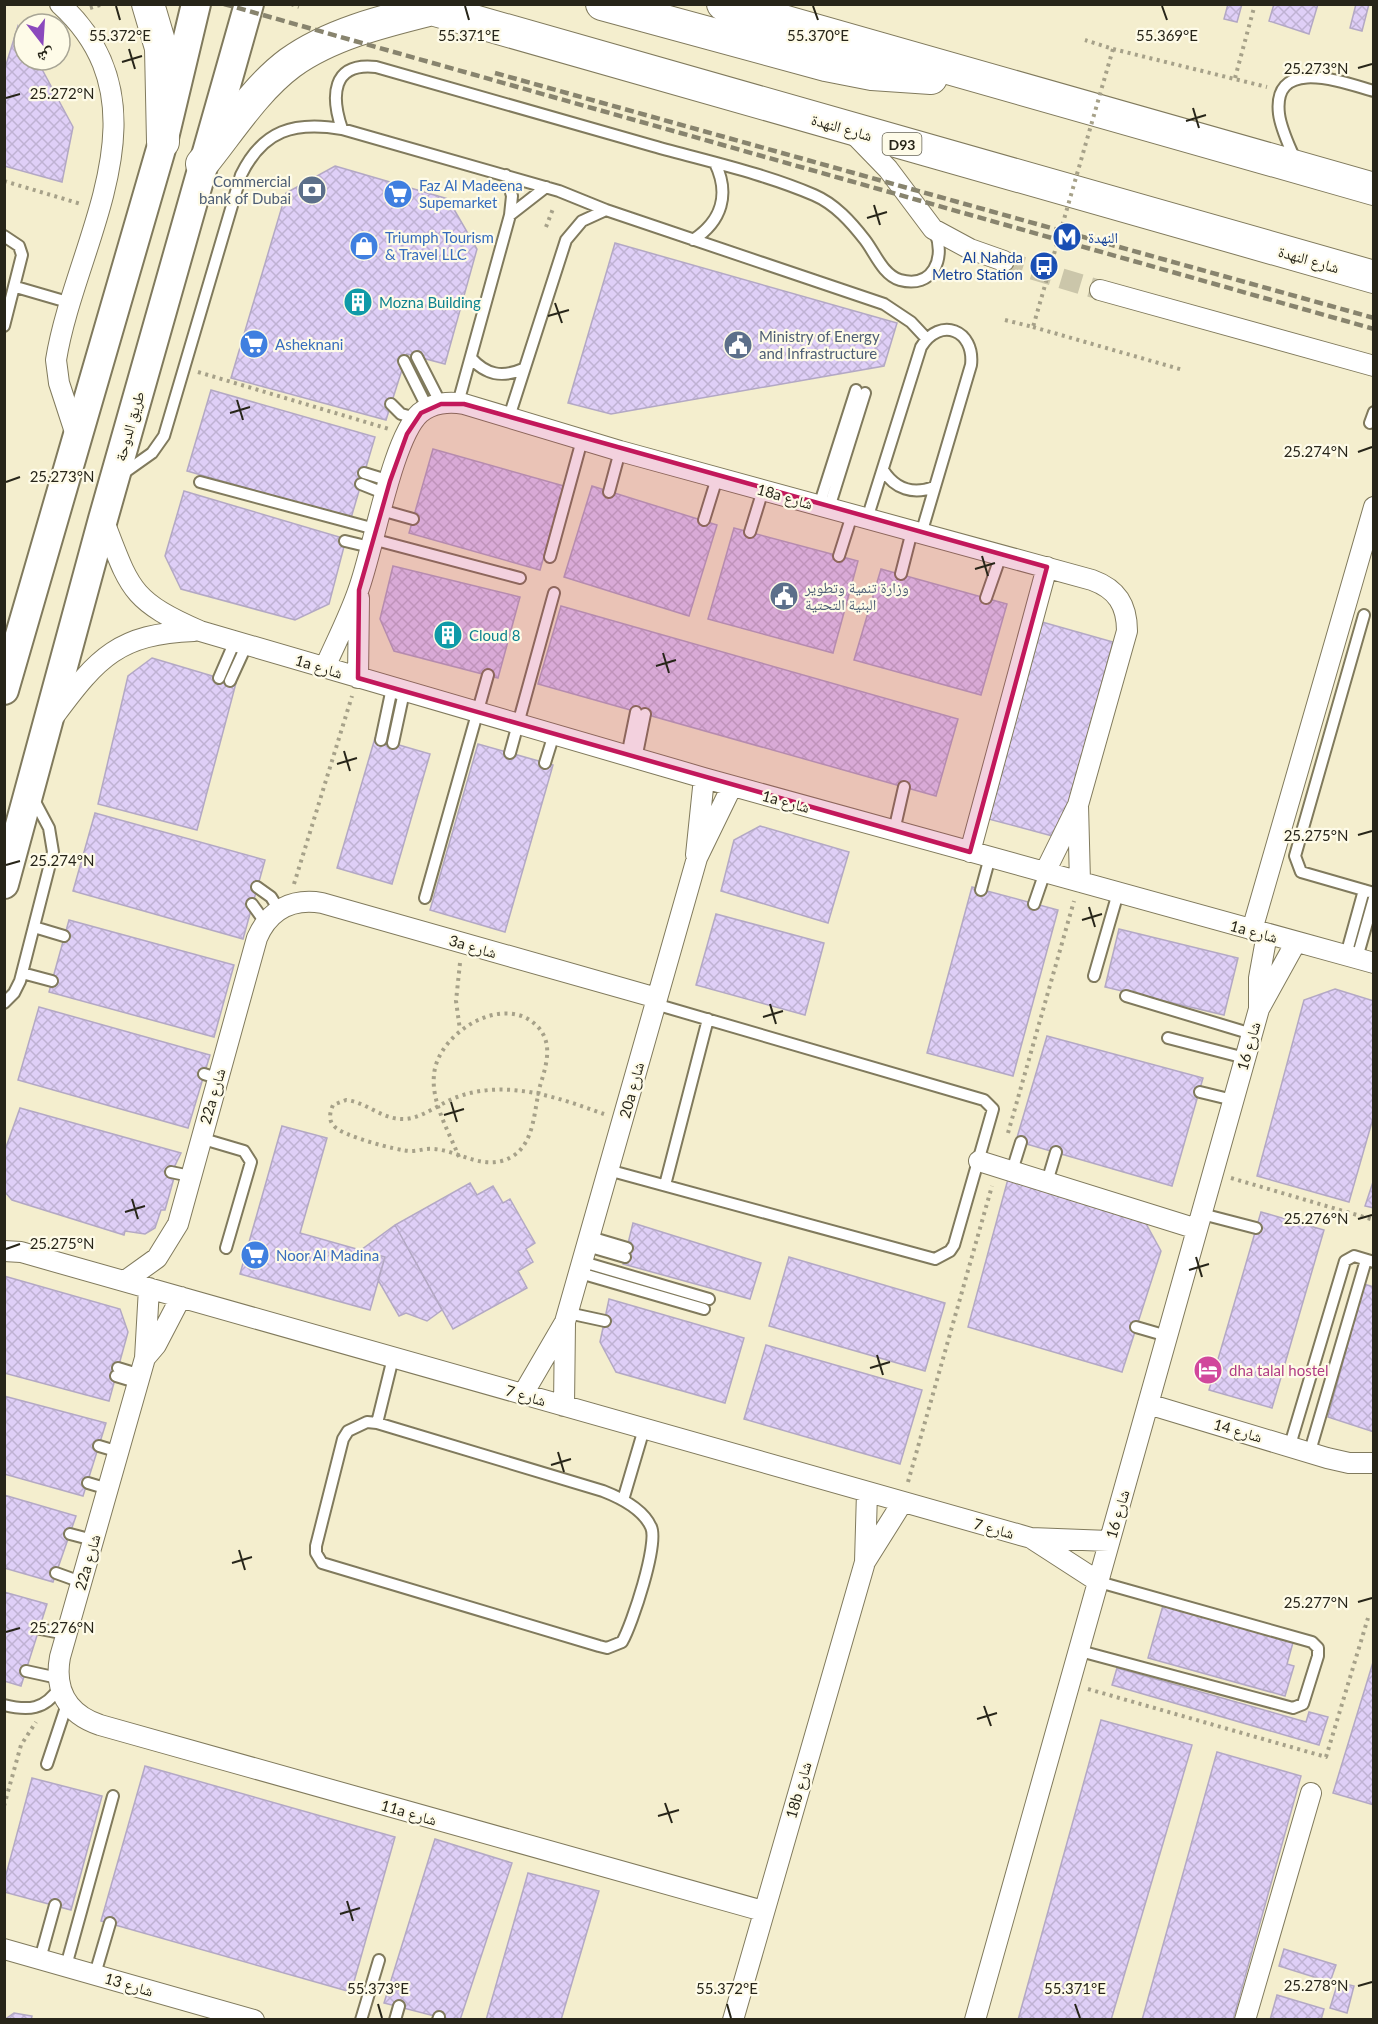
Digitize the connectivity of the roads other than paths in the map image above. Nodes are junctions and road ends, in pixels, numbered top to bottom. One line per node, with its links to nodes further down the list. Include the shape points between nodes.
1 (60, 4): 28 (street, via 91,44 113,105 114,150)
2 (148, 4): 12 (main road, via 161,48)
3 (196, 4): 12 (main road)
4 (249, 4): 13 (main road, طريق الدوحة)
5 (602, 4): 8 (main road, via 861,72)
6 (723, 4): 8 (main road)
7 (423, 7): 11 (main road, شارع النهدة / D93); 13 (main road, via 313,49 290,63 248,106)
8 (986, 80): 15 (main road)
9 (1374, 91): 15 (lane, via 1321,77 1308,76 1289,84 1282,92 1279,114)
10 (342, 129): 14 (lane, via 334,104 338,82 366,66); 16 (lane); 48 (lane, via 295,127 268,140 248,162 161,443)
11 (849, 129): 21 (street, via 894,176); 25 (main road, شارع النهدة / D93)
12 (163, 142): 42 (main road)
13 (202, 164): 48 (main road, طريق الدوحة)
14 (715, 164): 21 (lane, via 828,202 849,220 889,273 900,280 914,281 929,275 938,265 941,251); 23 (lane, via 722,177 722,207 711,226)
15 (1298, 168): 18 (main road)
16 (506, 175): 17 (lane); 20 (lane, via 512,196)
17 (546, 187): 19 (lane); 20 (lane)
18 (1374, 189)
19 (606, 210): 23 (lane); 35 (lane, via 582,221 566,240)
20 (510, 214): 32 (lane)
21 (933, 229): 24 (street, via 970,249)
22 (4, 236): 26 (lane, via 19,246 22,255)
23 (693, 240): 30 (lane, via 884,304)
24 (1004, 261)
25 (1374, 277)
26 (16, 287): 28 (lane); 29 (lane)
27 (1100, 290): 34 (street)
28 (71, 303): 42 (street, via 58,349 57,371)
29 (4, 326)
30 (926, 338): 45 (lane); 51 (lane, via 943,330 960,333 972,353)
31 (417, 357): 39 (lane)
32 (471, 358): 35 (lane, via 479,367 500,375); 39 (lane)
33 (404, 361): 39 (lane)
34 (1374, 366)
35 (523, 369): 40 (lane)
36 (861, 392): 55 (lane)
37 (391, 405): 39 (lane, via 401,414)
38 (1374, 412): 41 (lane)
39 (430, 414): 40 (street, 18a شارع); 54 (street)
40 (509, 417): 43 (street, 18a شارع)
41 (1370, 423)
42 (76, 435): 82 (main road)
43 (582, 440): 44 (street, 18a شارع); 67 (lane)
44 (620, 451): 47 (street, 18a شارع); 53 (lane)
45 (883, 470): 51 (lane, via 905,489); 57 (lane)
46 (364, 473): 54 (lane)
47 (717, 477): 52 (street, 18a شارع); 60 (lane)
48 (114, 480): 58 (main road, طريق الدوحة)
49 (200, 482): 63 (lane)
50 (361, 484): 54 (lane)
51 (934, 487): 62 (lane)
52 (763, 490): 55 (street, 18a شارع); 61 (lane)
53 (609, 492)
54 (386, 495): 59 (lane); 63 (street)
55 (824, 507): 57 (street, 18a شارع)
56 (1374, 507): 74 (street, شارع 16)
57 (860, 517): 62 (street, 18a شارع); 66 (lane)
58 (103, 519): 76 (street, 1a شارع, via 134,590 158,612); 86 (main road, طريق الدوحة)
59 (413, 519)
60 (704, 520)
61 (750, 532)
62 (917, 532): 65 (street, 18a شارع); 69 (lane)
63 (373, 539): 64 (lane); 70 (lane); 71 (street)
64 (345, 541)
65 (1001, 555): 68 (street, 18a شارع); 73 (lane)
66 (839, 556)
67 (550, 557)
68 (1047, 567): 98 (street, 18a شارع, via 1105,585 1123,604 1127,617 1127,631); 100 (street)
69 (901, 574)
70 (520, 578)
71 (359, 590): 78 (street); 80 (street)
72 (554, 593): 87 (lane)
73 (986, 598)
74 (1343, 609): 75 (lane); 116 (street, شارع 16)
75 (1369, 616): 108 (lane, via 1295,856 1301,872)
76 (200, 631): 77 (street, 1a شارع); 86 (street, 1a شارع, via 132,640 114,650 83,678)
77 (241, 643): 78 (street, 1a شارع); 81 (lane)
78 (325, 667): 80 (street, 1a شارع)
79 (488, 675): 84 (lane)
80 (358, 678): 83 (street, 1a شارع)
81 (225, 680)
82 (4, 690)
83 (398, 690): 84 (street, 1a شارع); 89 (lane); 90 (lane)
84 (478, 713): 87 (street, 1a شارع); 110 (lane)
85 (640, 713): 92 (lane)
86 (50, 723): 97 (main road, طريق الدوحة)
87 (518, 724): 88 (street, 1a شارع); 91 (lane)
88 (554, 735): 92 (street, 1a شارع); 93 (lane)
89 (381, 740)
90 (393, 743)
91 (510, 753)
92 (632, 757): 94 (street, 1a شارع)
93 (545, 763)
94 (704, 778): 95 (street, 1a شارع); 102 (street, 20a شارع)
95 (732, 786): 99 (street, 1a شارع); 102 (street, 20a شارع)
96 (904, 787): 99 (lane)
97 (30, 793): 105 (main road, طريق الدوحة); 115 (lane, via 53,844)
98 (1078, 805): 103 (street, 18a شارع); 104 (street, 18a شارع)
99 (894, 831): 100 (street, 1a شارع)
100 (970, 852): 101 (street, 1a شارع)
101 (990, 857): 103 (street, 1a شارع); 107 (lane)
102 (696, 858): 124 (street, 20a شارع)
103 (1045, 872): 104 (street, 1a شارع); 113 (lane)
104 (1080, 882): 109 (street, 1a شارع)
105 (4, 884)
106 (257, 887): 114 (lane, via 271,897)
107 (981, 890)
108 (1369, 892): 119 (lane)
109 (1118, 893): 116 (street, 1a شارع); 121 (lane)
110 (425, 898)
111 (1374, 898): 119 (lane)
112 (252, 904): 114 (lane)
113 (1034, 904)
114 (277, 912): 124 (street, 3a شارع, via 311,901 322,903); 133 (street, 22a شارع, via 257,938 211,1076)
115 (34, 927): 117 (lane); 120 (lane)
116 (1260, 932): 118 (street, 1a شارع); 126 (street, شارع 16)
117 (64, 936)
118 (1296, 942): 119 (street, 1a شارع); 126 (street, شارع 16)
119 (1359, 959)
120 (22, 973): 122 (lane); 125 (lane, via 14,993)
121 (1094, 976)
122 (52, 981)
123 (1126, 996): 128 (lane)
124 (656, 1001): 127 (lane); 137 (street, 20a شارع)
125 (4, 1003)
126 (1259, 1009): 128 (street, شارع 16)
127 (708, 1019): 136 (lane, via 988,1101 993,1109); 140 (lane)
128 (1252, 1034): 130 (street, شارع 16)
129 (1168, 1038): 130 (lane)
130 (1245, 1058): 132 (street, شارع 16)
131 (1200, 1092): 132 (lane)
132 (1233, 1100): 141 (street, شارع 16)
133 (199, 1127): 144 (lane, via 250,1157 251,1166); 149 (street, 22a شارع, via 181,1174 172,1236 152,1262)
134 (1021, 1142): 138 (lane)
135 (1056, 1152): 139 (lane)
136 (979, 1161): 138 (street); 140 (lane, via 954,1245 934,1258)
137 (608, 1170): 140 (lane); 147 (street, 20a شارع)
138 (1007, 1173): 139 (street)
139 (1047, 1182): 141 (street)
140 (665, 1185)
141 (1200, 1221): 142 (lane); 156 (street, شارع 16)
142 (1256, 1228)
143 (4, 1240): 145 (street, شارع 7)
144 (226, 1248)
145 (13, 1252): 149 (street, شارع 7)
146 (626, 1252): 147 (lane)
147 (585, 1254): 152 (lane); 153 (street, 20a شارع)
148 (1370, 1261): 166 (lane, via 1354,1256 1345,1262); 168 (lane)
149 (125, 1281): 150 (street, شارع 7)
150 (149, 1288): 151 (street, شارع 7); 159 (street, 22a شارع)
151 (181, 1297): 157 (street, شارع 7); 159 (street, 22a شارع)
152 (706, 1304)
153 (567, 1318): 154 (lane); 160 (street, 20a شارع); 162 (street, 20a شارع)
154 (605, 1321)
155 (1136, 1327): 156 (lane)
156 (1167, 1336): 161 (street, شارع 16)
157 (393, 1358): 160 (street, شارع 7); 163 (lane)
158 (117, 1372): 159 (lane)
159 (142, 1372): 167 (street, 22a شارع)
160 (523, 1394): 162 (street, شارع 7)
161 (1148, 1404): 166 (street, شارع 14); 179 (street, شارع 16)
162 (564, 1406): 164 (street, شارع 7)
163 (377, 1423): 174 (lane); 174 (lane, via 357,1425 343,1439 316,1546 318,1558 328,1566 599,1646 616,1646 627,1635 653,1541 649,1523)
164 (645, 1429): 173 (street, شارع 7); 174 (lane)
165 (99, 1446): 167 (lane)
166 (1290, 1446): 168 (street, شارع 14)
167 (119, 1452): 172 (street, 22a شارع)
168 (1318, 1454): 169 (street, شارع 14, via 1349,1463); 170 (street, شارع 14, via 1346,1469)
169 (1374, 1463)
170 (1374, 1477)
171 (88, 1483): 172 (lane)
172 (108, 1489): 178 (street, 22a شارع)
173 (867, 1492): 175 (street, شارع 7); 180 (street, 18b شارع)
174 (623, 1500)
175 (902, 1503): 177 (street, شارع 7); 180 (street, 18b شارع)
176 (70, 1534): 178 (lane)
177 (1031, 1538): 179 (street, شارع 7); 183 (street, شارع 7)
178 (93, 1540): 182 (street, 22a شارع)
179 (1109, 1541): 183 (street, شارع 16)
180 (865, 1562): 194 (street, 18b شارع)
181 (56, 1573): 182 (lane)
182 (81, 1582): 185 (street, 22a شارع)
183 (1099, 1582): 186 (street, شارع 16); 186 (lane, via 1312,1642 1318,1647 1318,1656 1303,1704 1297,1708)
184 (40, 1629): 185 (lane)
185 (66, 1634): 188 (street, 22a شارع)
186 (1080, 1651): 206 (street, شارع 16)
187 (26, 1671): 188 (lane)
188 (62, 1692): 189 (lane, via 41,1707); 190 (lane); 194 (street, 11a شارع, via 78,1715 100,1725)
189 (4, 1705)
190 (47, 1764)
191 (1311, 1793): 207 (street)
192 (113, 1796): 199 (lane)
193 (55, 1905): 197 (lane)
194 (763, 1911): 205 (street, 18b شارع)
195 (110, 1923): 200 (lane)
196 (4, 1948): 197 (street, شارع 13)
197 (40, 1959): 199 (street, شارع 13)
198 (379, 1960): 203 (lane)
199 (66, 1966): 200 (street, شارع 13)
200 (95, 1974): 202 (street, شارع 13)
201 (399, 2006): 204 (lane)
202 (254, 2019)
203 (361, 2019)
204 (395, 2019)
205 (733, 2019)
206 (975, 2019)
207 (1245, 2019)

